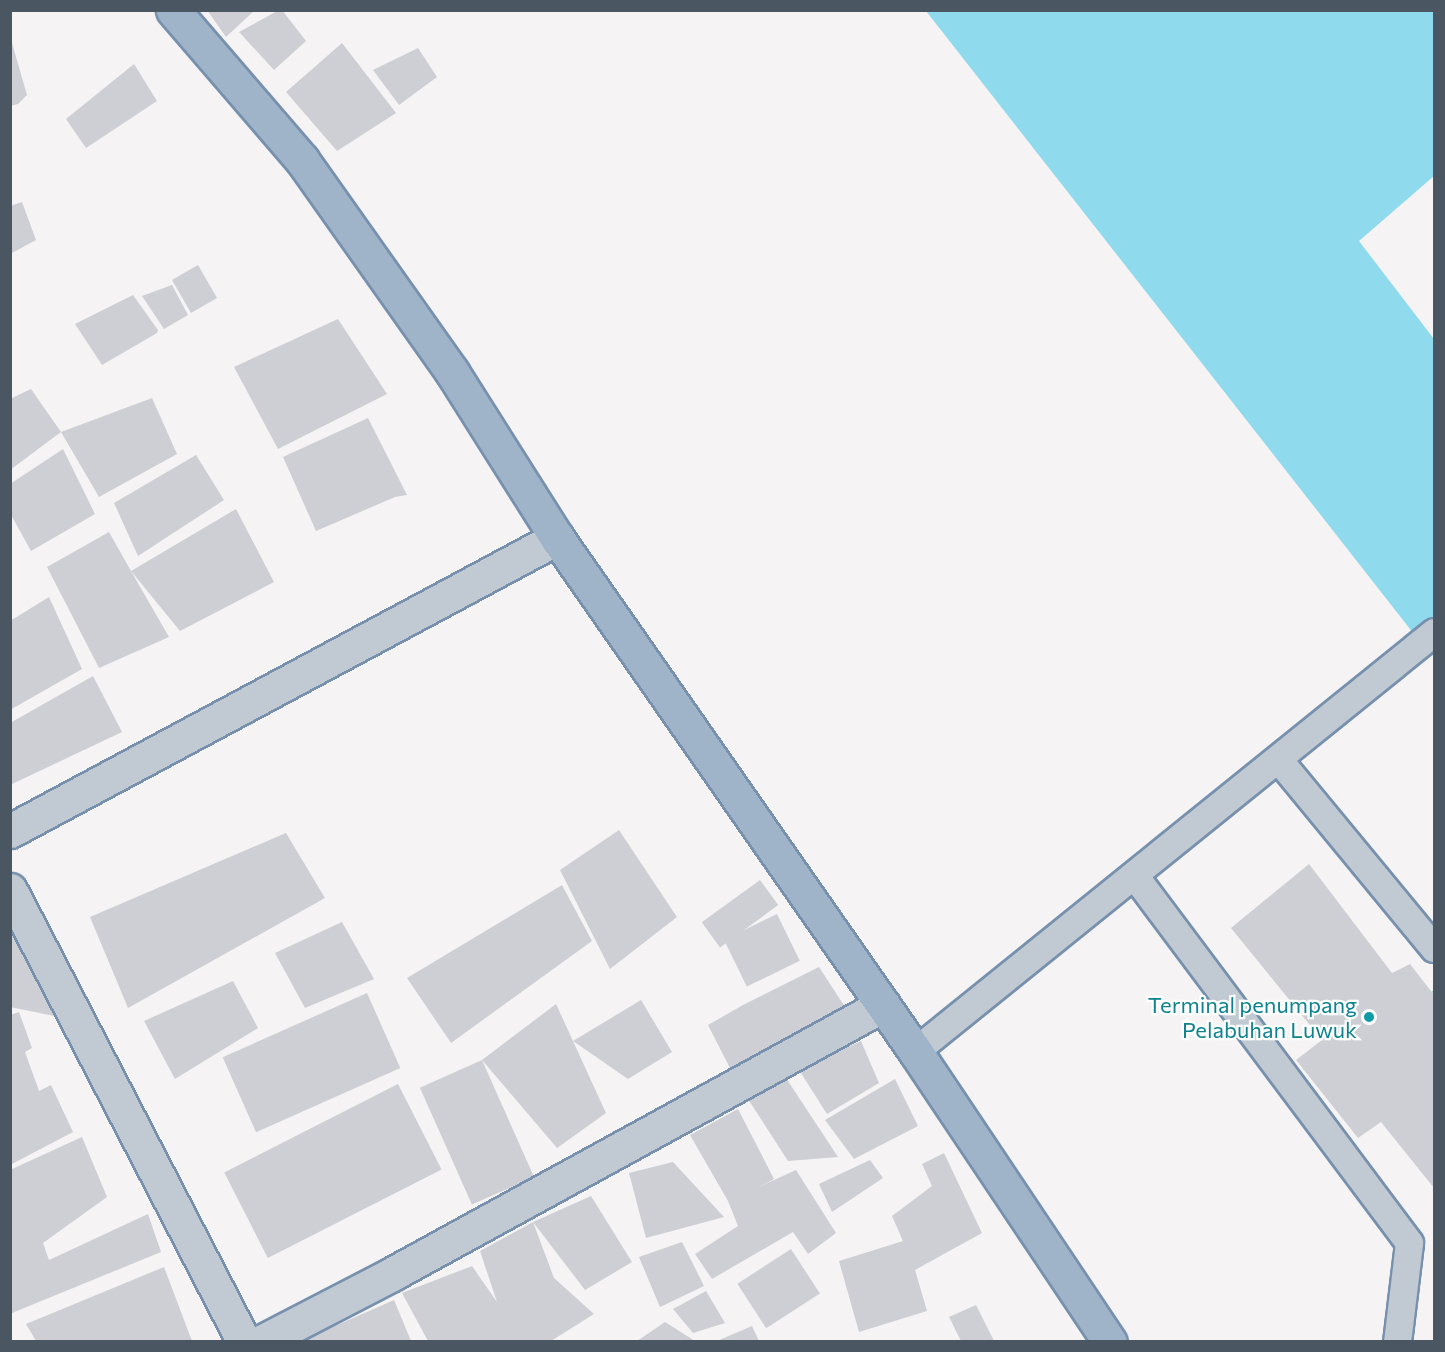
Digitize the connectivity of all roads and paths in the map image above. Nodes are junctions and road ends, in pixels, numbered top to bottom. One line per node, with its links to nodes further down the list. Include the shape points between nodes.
1 (173, 10): 2 (highway, via 302,160 452,372)
2 (557, 538): 5 (street); 9 (highway)
3 (1434, 632): 4 (lane)
4 (1278, 759): 6 (lane); 8 (lane)
5 (10, 831)
6 (1134, 874): 10 (lane); 14 (lane, via 1409,1244)
7 (10, 890): 11 (street)
8 (1434, 948)
9 (883, 1005): 10 (highway); 12 (street)
10 (915, 1051): 13 (highway)
11 (244, 1341)
12 (261, 1341)
13 (1110, 1341)
14 (1397, 1341)

